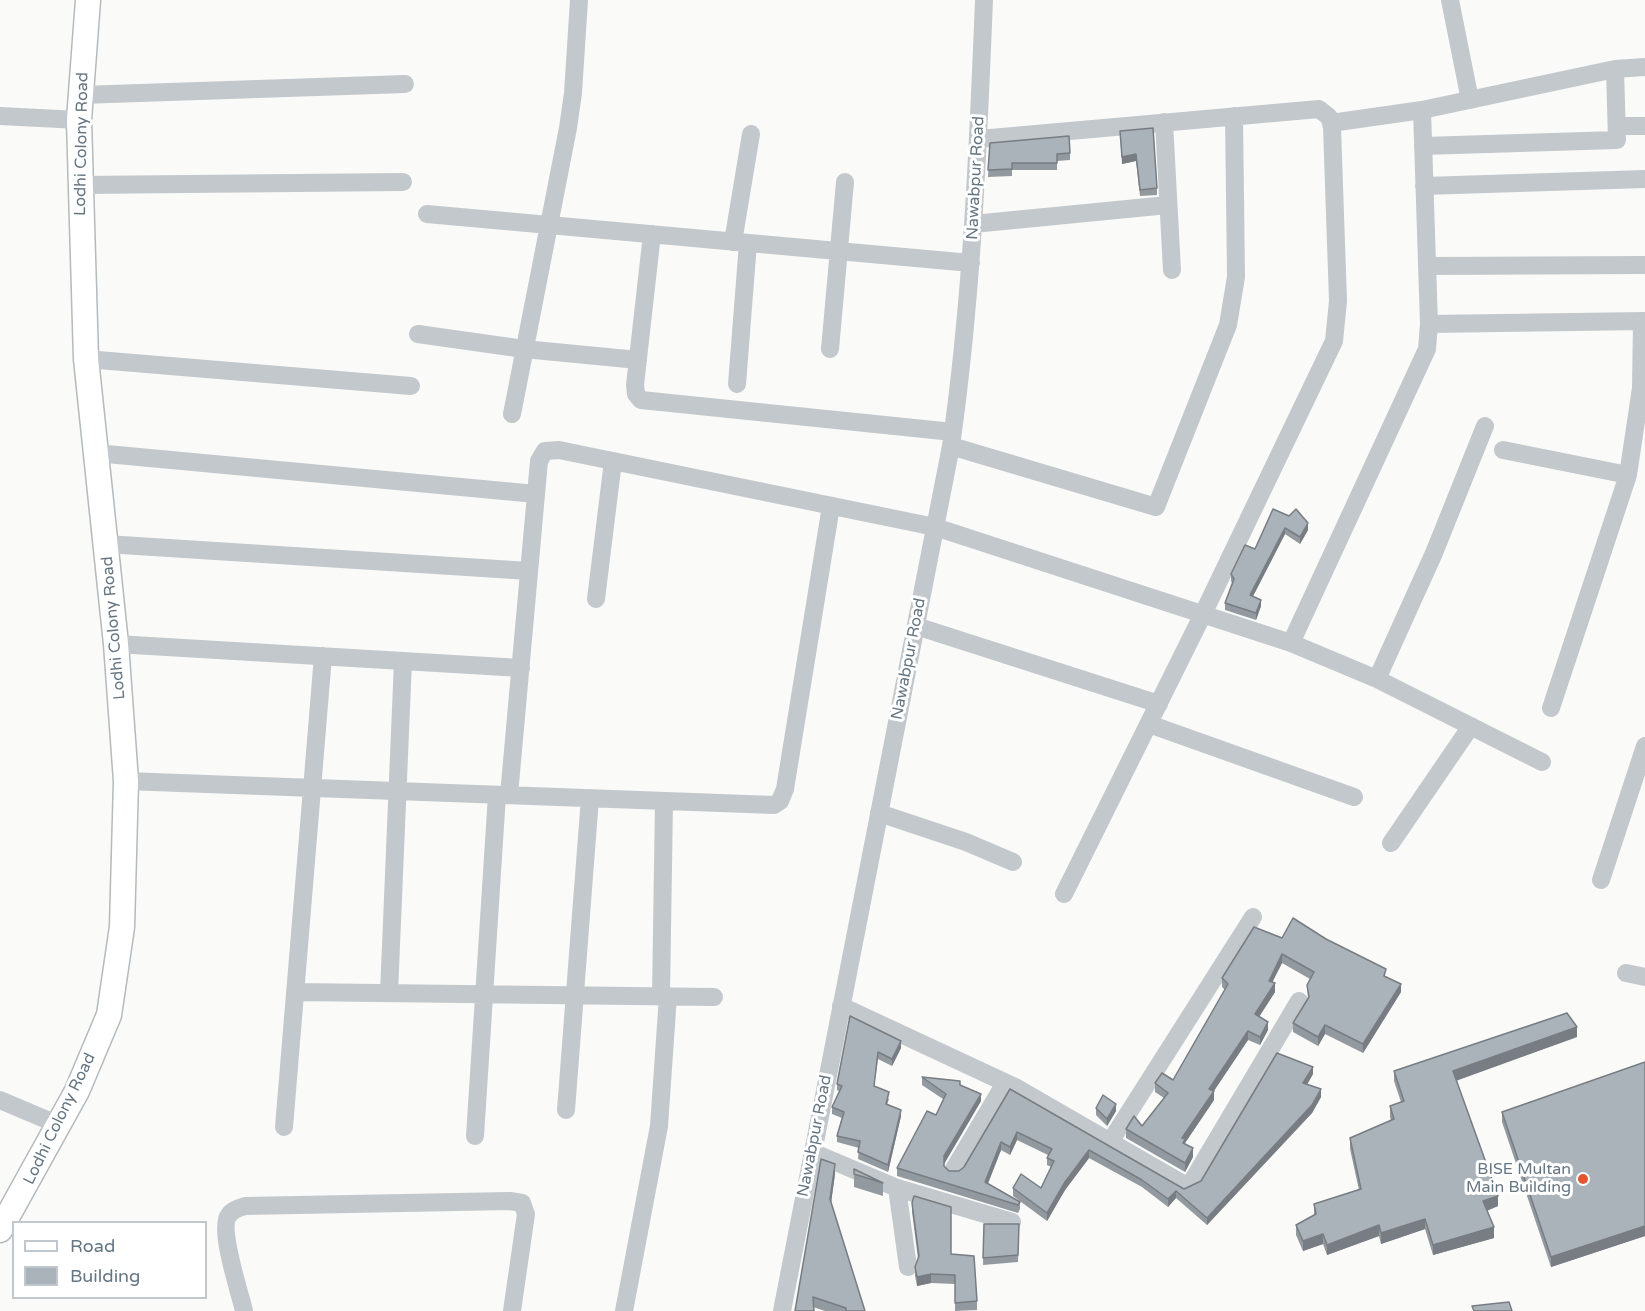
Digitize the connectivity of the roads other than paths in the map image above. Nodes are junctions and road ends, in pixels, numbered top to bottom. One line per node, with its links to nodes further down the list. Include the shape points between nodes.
1 (88, 0): 8 (main road, Lodhi Colony Road)
2 (579, 0): 29 (street, via 573,93)
3 (984, 0): 19 (street, Nawabpur Road)
4 (1450, 0): 9 (street)
5 (1645, 68): 6 (street)
6 (1615, 69): 9 (street); 16 (street)
7 (405, 84): 8 (street)
8 (81, 95): 13 (main road, Lodhi Colony Road)
9 (1470, 100): 10 (street)
10 (1422, 110): 15 (street); 20 (street)
11 (0, 116): 13 (street)
12 (1234, 116): 14 (street); 15 (street, via 1319,109); 48 (street, via 1234,294 1228,325 1156,507)
13 (79, 120): 24 (main road, Lodhi Colony Road)
14 (1164, 122): 19 (street); 26 (street)
15 (1331, 123): 59 (street, via 1338,301 1334,341)
16 (1617, 126): 17 (street); 20 (street, via 1614,141)
17 (1645, 126)
18 (751, 134): 31 (street)
19 (979, 139): 28 (street, Nawabpur Road)
20 (1423, 146): 25 (street)
21 (1645, 179): 25 (street)
22 (403, 182): 24 (street)
23 (845, 182): 32 (street)
24 (80, 185): 42 (main road, Lodhi Colony Road)
25 (1424, 186): 35 (street)
26 (1168, 205): 28 (street); 36 (street)
27 (428, 214): 29 (street)
28 (973, 224): 33 (street, Nawabpur Road)
29 (549, 225): 30 (street); 40 (street)
30 (652, 234): 31 (street); 43 (street)
31 (740, 242): 32 (street); 44 (street)
32 (839, 251): 33 (street); 41 (street)
33 (971, 263): 48 (street, Nawabpur Road)
34 (1645, 265): 35 (street)
35 (1427, 266): 38 (street)
36 (1172, 270)
37 (1644, 321): 38 (street); 52 (street, via 1641,388)
38 (1429, 324): 61 (street, via 1427,349)
39 (418, 334): 40 (street)
40 (524, 349): 43 (street); 46 (street)
41 (830, 349)
42 (86, 359): 45 (street); 50 (main road, Lodhi Colony Road)
43 (638, 360): 48 (street, via 636,394 641,400)
44 (738, 384)
45 (411, 386)
46 (512, 414)
47 (1485, 426): 66 (street)
48 (952, 439): 55 (street, Nawabpur Road)
49 (1503, 450): 52 (street)
50 (96, 453): 53 (street); 56 (main road, Lodhi Colony Road)
51 (613, 461): 53 (street, via 559,450 545,451 539,461); 54 (street); 58 (street)
52 (1628, 475): 68 (street)
53 (536, 494): 57 (street)
54 (831, 506): 55 (street); 79 (street, via 780,801 774,806)
55 (935, 527): 59 (street); 60 (street, Nawabpur Road)
56 (106, 544): 57 (street); 62 (main road, Lodhi Colony Road)
57 (529, 571): 65 (street)
58 (596, 599)
59 (1203, 614): 61 (street); 67 (street)
60 (916, 626): 67 (street); 80 (street, Nawabpur Road)
61 (1291, 643): 66 (street)
62 (116, 644): 63 (street); 73 (main road, Lodhi Colony Road)
63 (323, 656): 64 (street); 74 (street)
64 (403, 661): 65 (street); 75 (street)
65 (520, 668): 76 (street)
66 (1377, 679): 70 (street)
67 (1159, 704): 69 (street)
68 (1551, 708)
69 (1149, 724): 77 (street); 84 (street)
70 (1471, 726): 72 (street); 81 (street)
71 (1645, 746): 83 (street)
72 (1542, 762)
73 (126, 781): 74 (street); 99 (main road, Lodhi Colony Road, via 122,927 109,1015)
74 (312, 788): 75 (street); 88 (street)
75 (398, 791): 76 (street); 89 (street)
76 (503, 795): 78 (street); 90 (street)
77 (1354, 797)
78 (590, 798): 79 (street); 91 (street)
79 (664, 802): 92 (street)
80 (879, 813): 82 (street); 95 (street, Nawabpur Road)
81 (1391, 843)
82 (1013, 862)
83 (1601, 880)
84 (1065, 894)
85 (1253, 917): 102 (street)
86 (1626, 973): 87 (street)
87 (1645, 977)
88 (295, 992): 89 (street); 100 (street)
89 (389, 993): 90 (street)
90 (484, 994): 91 (street); 101 (street)
91 (575, 996): 92 (street); 98 (street)
92 (664, 996): 93 (street); 111 (street, via 659,1126)
93 (714, 997)
94 (1299, 1001): 102 (street, via 1191,1183 1179,1184)
95 (840, 1006): 96 (street); 103 (street, Nawabpur Road)
96 (1005, 1083): 102 (street); 104 (street)
97 (0, 1100): 99 (street)
98 (566, 1110)
99 (59, 1125): 107 (main road, Lodhi Colony Road)
100 (284, 1127)
101 (475, 1137)
102 (1110, 1142)
103 (812, 1152): 105 (street); 112 (street, Nawabpur Road)
104 (954, 1169)
105 (897, 1188): 106 (street); 108 (street)
106 (1012, 1222)
107 (0, 1230)
108 (908, 1267)
109 (244, 1311): 110 (street, via 224,1228 229,1214 237,1209 510,1201 522,1203 526,1214)
110 (512, 1311)
111 (624, 1311)
112 (782, 1311)

